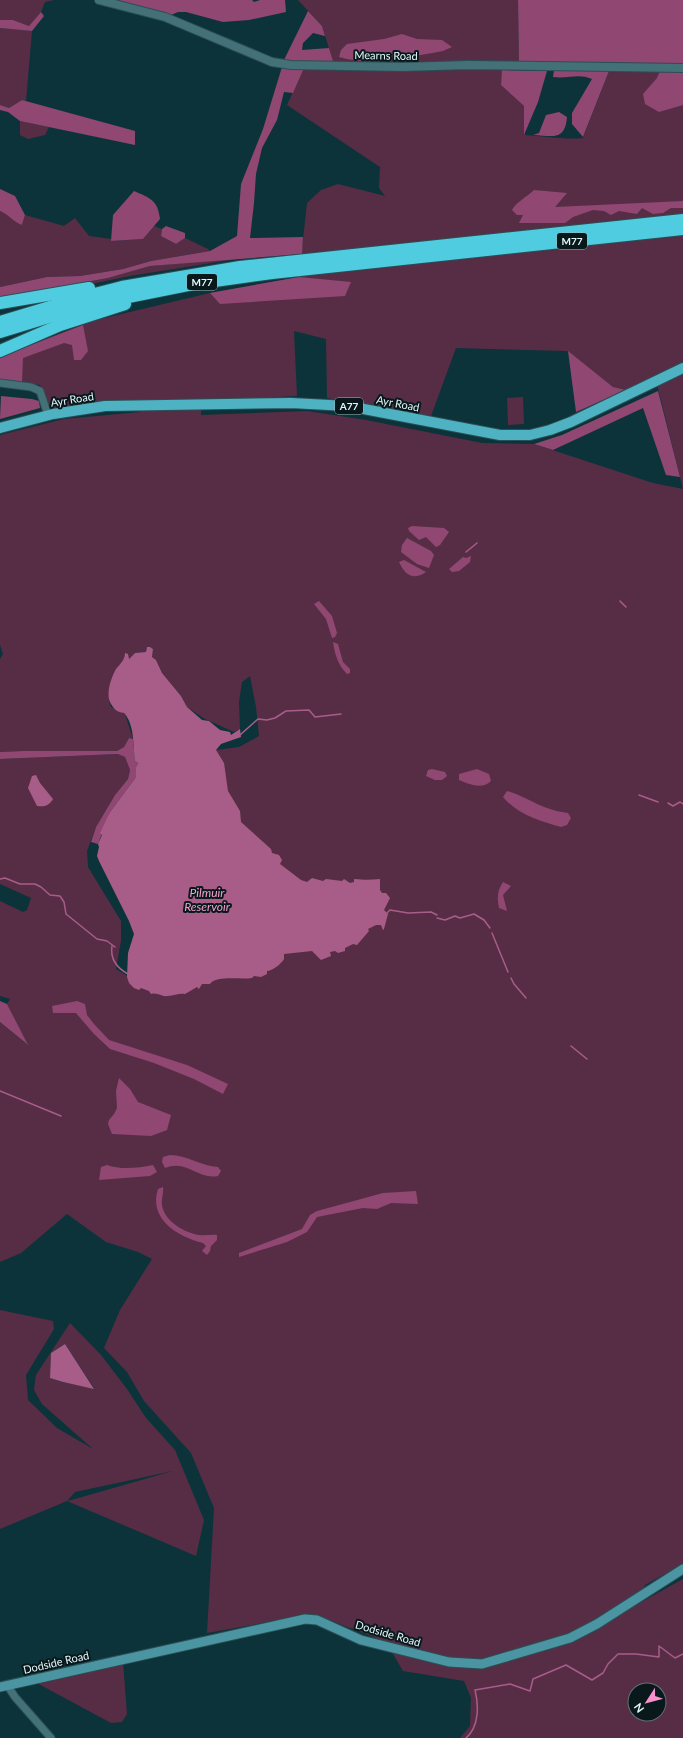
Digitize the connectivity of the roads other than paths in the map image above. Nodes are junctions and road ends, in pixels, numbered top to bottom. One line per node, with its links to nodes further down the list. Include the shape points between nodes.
1 (100, 0): 2 (street, Mearns Road, via 165,17 272,62 292,65)
2 (683, 68)
3 (683, 220): 5 (highway, M77)
4 (683, 230): 6 (highway, M77)
5 (296, 260): 7 (highway, via 179,271); 8 (highway, M77, via 122,287)
6 (231, 278): 9 (highway, M77, via 123,297); 10 (highway, via 106,310)
7 (0, 303)
8 (0, 322)
9 (0, 332)
10 (0, 351)
11 (683, 368): 13 (main road, Ayr Road / A77, via 564,425 530,435 487,433 348,406 291,403 105,406)
12 (0, 383): 13 (street, via 31,387 40,391)
13 (48, 415): 14 (main road, Ayr Road / A77)
14 (0, 428)
15 (683, 1569): 16 (main road, Dodside Road, via 597,1624 570,1638 482,1664 449,1662 361,1640 318,1620 306,1619)
16 (3, 1686): 17 (street)
17 (51, 1738)

